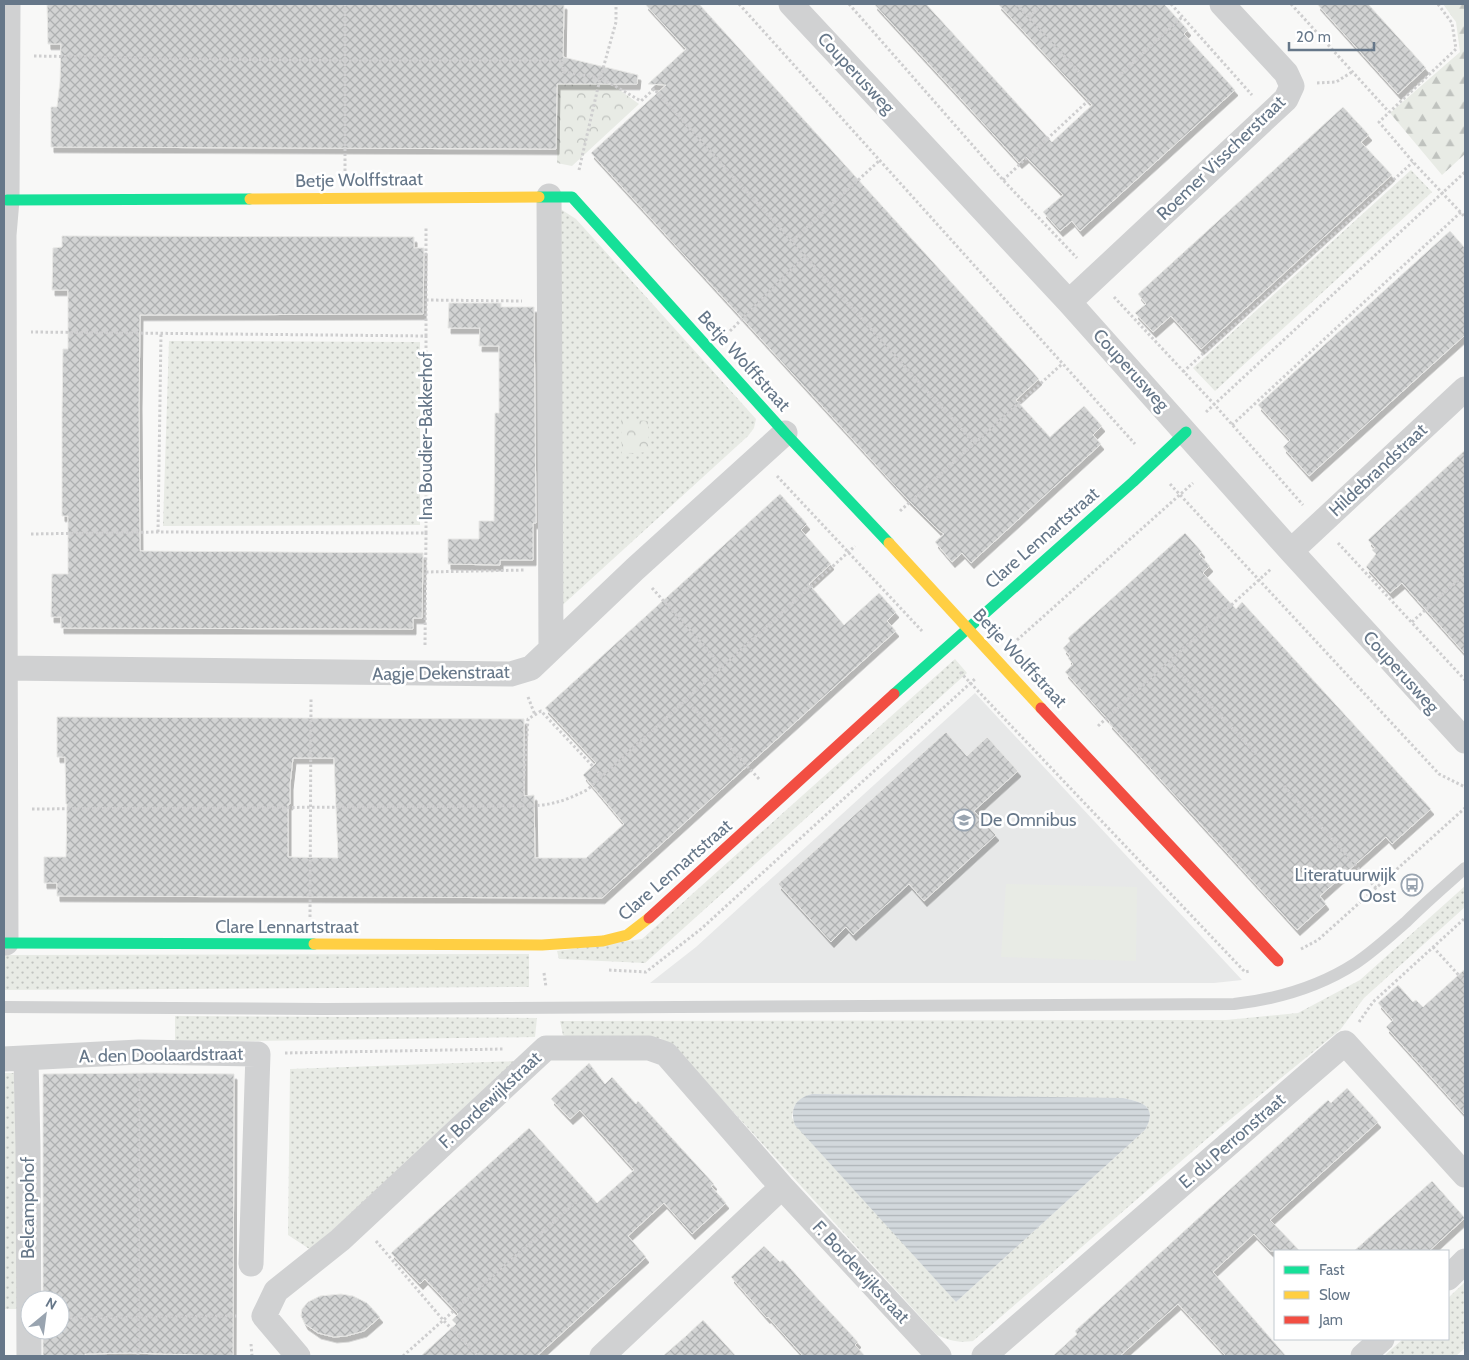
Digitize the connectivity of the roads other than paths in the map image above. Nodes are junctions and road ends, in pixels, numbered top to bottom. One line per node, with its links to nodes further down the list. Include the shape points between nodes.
1 (8, 4): 5 (street)
2 (791, 4): 6 (street, Couperusweg)
3 (1222, 4): 6 (street, Roemer Visscherstraat, via 1286,73 1292,86 1286,99)
4 (561, 197): 5 (street, Betje Wolffstraat); 10 (street, Betje Wolffstraat, via 711,350); 14 (street, via 551,302)
5 (6, 200): 7 (street)
6 (1069, 302): 9 (street, Couperusweg)
7 (4, 332): 11 (street)
8 (1465, 389): 12 (street, Hildebrandstraat)
9 (1186, 432): 12 (street, Couperusweg); 13 (street, Clare Lennartstraat)
10 (785, 433): 13 (street, Betje Wolffstraat); 14 (street, Aagje Dekenstraat)
11 (5, 535): 15 (street)
12 (1291, 551): 16 (street, Couperusweg)
13 (968, 627): 18 (street, Clare Lennartstraat, via 780,801 627,935 603,942 542,945); 19 (street, Betje Wolffstraat)
14 (551, 648): 15 (street, Aagje Dekenstraat, via 531,668 511,674)
15 (5, 668): 18 (street)
16 (1465, 741)
17 (1465, 868): 20 (lane, via 1382,944 1356,963 1313,985 1259,1001 1218,1004 324,1009)
18 (5, 944)
19 (1278, 962)
20 (4, 1006)
21 (15, 1059): 25 (street, A. den Doolaardstraat, via 139,1052 258,1054); 28 (street, Belcampohof, via 28,1157)
22 (1465, 1175): 32 (street, E. du Perronstraat, via 1344,1043)
23 (782, 1187): 29 (street, F. Bordewijkstraat, via 666,1054 649,1048 546,1048 340,1240 276,1291 264,1316); 30 (street); 31 (street, F. Bordewijkstraat)
24 (1465, 1261): 26 (street)
25 (252, 1264)
26 (1449, 1277)
27 (1381, 1340): 33 (street)
28 (28, 1356)
29 (298, 1356)
30 (602, 1356)
31 (939, 1356)
32 (984, 1356)
33 (1363, 1356)

